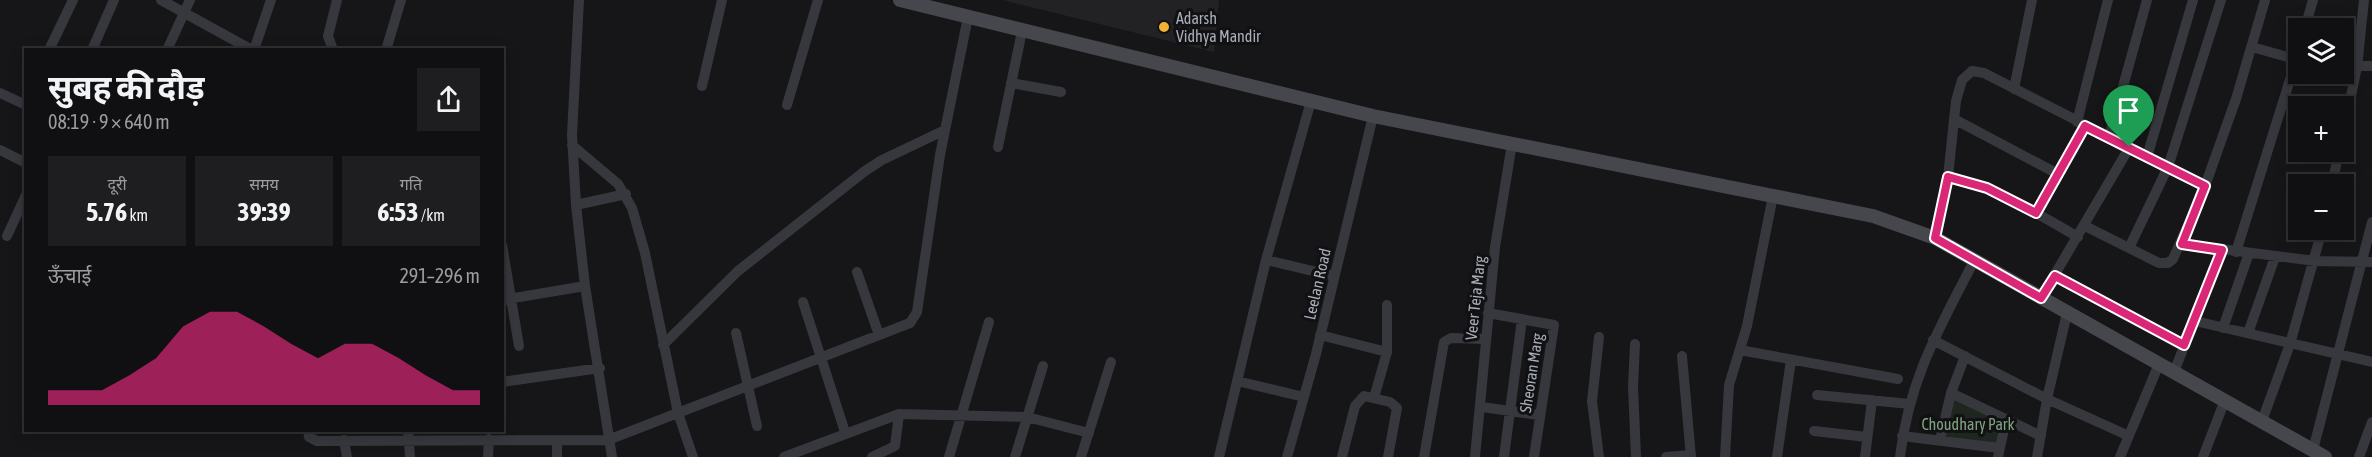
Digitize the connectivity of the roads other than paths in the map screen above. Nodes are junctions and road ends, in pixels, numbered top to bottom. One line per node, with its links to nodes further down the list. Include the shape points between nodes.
1 (73, 0): 26 (street)
2 (114, 0): 27 (street)
3 (161, 0): 20 (street)
4 (190, 0): 20 (street)
5 (271, 0): 29 (street)
6 (337, 0): 30 (street, via 328,36)
7 (401, 0): 31 (street)
8 (579, 0): 52 (street)
9 (722, 0): 38 (street)
10 (818, 0): 45 (street)
11 (902, 0): 21 (main road)
12 (2032, 0): 39 (street)
13 (2108, 0): 48 (street)
14 (2147, 0): 50 (street)
15 (2193, 0): 56 (street)
16 (2221, 0): 58 (street)
17 (2265, 0): 25 (street)
18 (2313, 0): 22 (street)
19 (2364, 0): 35 (street)
20 (185, 11): 24 (street); 28 (street)
21 (968, 17): 23 (main road); 49 (street)
22 (2308, 18)
23 (1022, 31): 36 (street); 43 (main road)
24 (234, 46)
25 (2252, 47): 32 (street); 61 (street)
26 (50, 48)
27 (93, 48)
28 (167, 48)
29 (254, 48)
30 (332, 48)
31 (387, 48)
32 (2288, 56)
33 (2372, 66): 35 (street)
34 (2354, 67): 35 (street)
35 (2357, 67): 42 (street)
36 (1011, 83): 40 (street); 53 (street)
37 (2289, 84): 76 (street)
38 (702, 86)
39 (2014, 89): 47 (street, via 1972,71 1962,80); 48 (street)
40 (1061, 92)
41 (0, 93): 44 (street)
42 (2351, 96)
43 (1311, 101): 46 (main road); 79 (street)
44 (24, 102)
45 (787, 105)
46 (1373, 116): 51 (main road); 85 (street, Leelan Road)
47 (1954, 119): 59 (street); 60 (street)
48 (2081, 124): 50 (street); 59 (street)
49 (945, 130): 100 (street, via 915,325); 107 (street, via 865,171 738,272)
50 (2109, 137): 54 (street)
51 (1512, 144): 63 (main road); 92 (street, Veer Teja Marg)
52 (572, 146): 62 (street); 65 (street)
53 (998, 147)
54 (2129, 147): 56 (street); 68 (street)
55 (0, 150): 57 (street)
56 (2147, 157): 58 (street)
57 (24, 162)
58 (2168, 167): 61 (street); 74 (street)
59 (2058, 174): 66 (street)
60 (1948, 177): 66 (street, via 1987,188); 71 (street)
61 (2205, 186): 73 (street)
62 (626, 194): 65 (street); 107 (street, via 645,253)
63 (1773, 196): 71 (main road, via 1874,216); 110 (street)
64 (24, 199): 69 (street)
65 (576, 204): 87 (street)
66 (2036, 213): 70 (street)
67 (2372, 222): 82 (street)
68 (2085, 226): 70 (street); 74 (street)
69 (7, 236)
70 (2078, 237): 86 (street)
71 (1935, 238): 80 (main road)
72 (2320, 240): 81 (street)
73 (2182, 244): 74 (street, via 2173,259 2163,264); 75 (street)
74 (2129, 248)
75 (2222, 250): 76 (street); 95 (street)
76 (2236, 252): 77 (street)
77 (2249, 254): 78 (street); 97 (street)
78 (2275, 256): 81 (street); 99 (street)
79 (1266, 260): 85 (street); 124 (street)
80 (1974, 261): 88 (main road); 104 (street)
81 (2315, 261): 82 (street); 106 (street)
82 (2368, 262): 112 (street)
83 (504, 267): 89 (street)
84 (857, 272): 100 (street)
85 (1334, 276): 101 (street, Leelan Road)
86 (2055, 276): 88 (street); 108 (street)
87 (585, 286): 89 (street); 121 (street)
88 (2041, 298): 93 (main road)
89 (507, 299): 109 (street)
90 (803, 302): 115 (street)
91 (1387, 305): 111 (street)
92 (1488, 313): 94 (street, Sheoran Marg); 103 (street, Veer Teja Marg)
93 (2067, 313): 119 (main road); 131 (street)
94 (1522, 319): 136 (street); 140 (street, Sheoran Marg, via 1554,325)
95 (2195, 321): 97 (street); 108 (street)
96 (989, 322): 139 (street)
97 (2223, 328): 99 (street)
98 (736, 333): 126 (street)
99 (2248, 333): 106 (street)
100 (879, 335): 115 (street)
101 (1320, 335): 111 (street); 129 (street, Leelan Road)
102 (1599, 337): 185 (street, via 1592,401)
103 (1485, 339): 135 (street, Veer Teja Marg); 181 (street, via 1451,338 1444,342)
104 (1933, 340): 114 (street); 134 (street, via 1918,372)
105 (1635, 344): 186 (street)
106 (2290, 344): 112 (street); 143 (street)
107 (663, 345): 137 (street)
108 (2184, 345): 122 (street)
109 (519, 346)
110 (1740, 350): 116 (street); 188 (street, via 1729,385)
111 (1387, 352): 130 (street)
112 (2338, 354): 118 (street); 163 (street)
113 (1682, 356): 164 (street)
114 (1965, 356): 127 (street); 131 (street)
115 (822, 357): 126 (street); 148 (street)
116 (1791, 360): 123 (street); 189 (street)
117 (1111, 362): 149 (street)
118 (2372, 362)
119 (2159, 364): 122 (main road); 154 (street)
120 (1043, 366): 141 (street)
121 (600, 368): 125 (street); 159 (street)
122 (2174, 372): 133 (main road)
123 (1898, 379)
124 (1236, 381): 129 (street); 177 (street)
125 (504, 382)
126 (748, 386): 137 (street); 145 (street)
127 (1951, 393): 142 (street); 160 (street)
128 (1817, 394): 132 (street)
129 (1304, 397): 178 (street, Leelan Road)
130 (1374, 398): 179 (street, via 1364,396 1357,402); 180 (street, via 1398,408)
131 (2047, 399): 153 (street); 154 (street)
132 (1872, 400): 134 (street); 155 (street)
133 (2225, 400): 143 (main road); 194 (street)
134 (1910, 404): 152 (street)
135 (1482, 407): 136 (street); 182 (street, Veer Teja Marg)
136 (1508, 409): 140 (street); 183 (street)
137 (678, 413): 159 (street); 170 (street)
138 (899, 414): 139 (street); 148 (street); 173 (street, via 897,443)
139 (961, 415): 141 (street); 174 (street)
140 (1539, 415): 184 (street, Sheoran Marg)
141 (1027, 417): 149 (street); 175 (street)
142 (2006, 420): 153 (street); 162 (street)
143 (2262, 421): 163 (main road)
144 (2372, 422): 195 (street)
145 (757, 426)
146 (1814, 431): 155 (street)
147 (308, 432): 157 (street, via 317,441)
148 (845, 432): 161 (street)
149 (1089, 433): 176 (street)
150 (359, 435): 151 (street); 157 (street)
151 (409, 435): 156 (street); 166 (street)
152 (1902, 436): 160 (street); 191 (street)
153 (2041, 436): 192 (street)
154 (2129, 436): 193 (street)
155 (1867, 437): 190 (street)
156 (489, 439): 158 (street); 167 (street)
157 (344, 440): 165 (street)
158 (557, 440): 159 (street); 168 (street)
159 (608, 440): 169 (street)
160 (1940, 440): 162 (street)
161 (814, 445): 171 (street); 172 (street)
162 (1998, 452)
163 (2319, 454)
164 (1691, 456): 187 (street)
165 (347, 457)
166 (410, 457)
167 (488, 457)
168 (557, 457)
169 (612, 457)
170 (693, 457)
171 (786, 457)
172 (819, 457)
173 (872, 457)
174 (949, 457)
175 (1015, 457)
176 (1082, 457)
177 (1219, 457)
178 (1287, 457)
179 (1342, 457)
180 (1388, 457)
181 (1424, 457)
182 (1475, 457)
183 (1504, 457)
184 (1534, 457)
185 (1599, 457)
186 (1636, 457)
187 (1666, 457)
188 (1725, 457)
189 (1777, 457)
190 (1865, 457)
191 (1900, 457)
192 (2038, 457)
193 (2121, 457)
194 (2203, 457)
195 (2359, 457)

